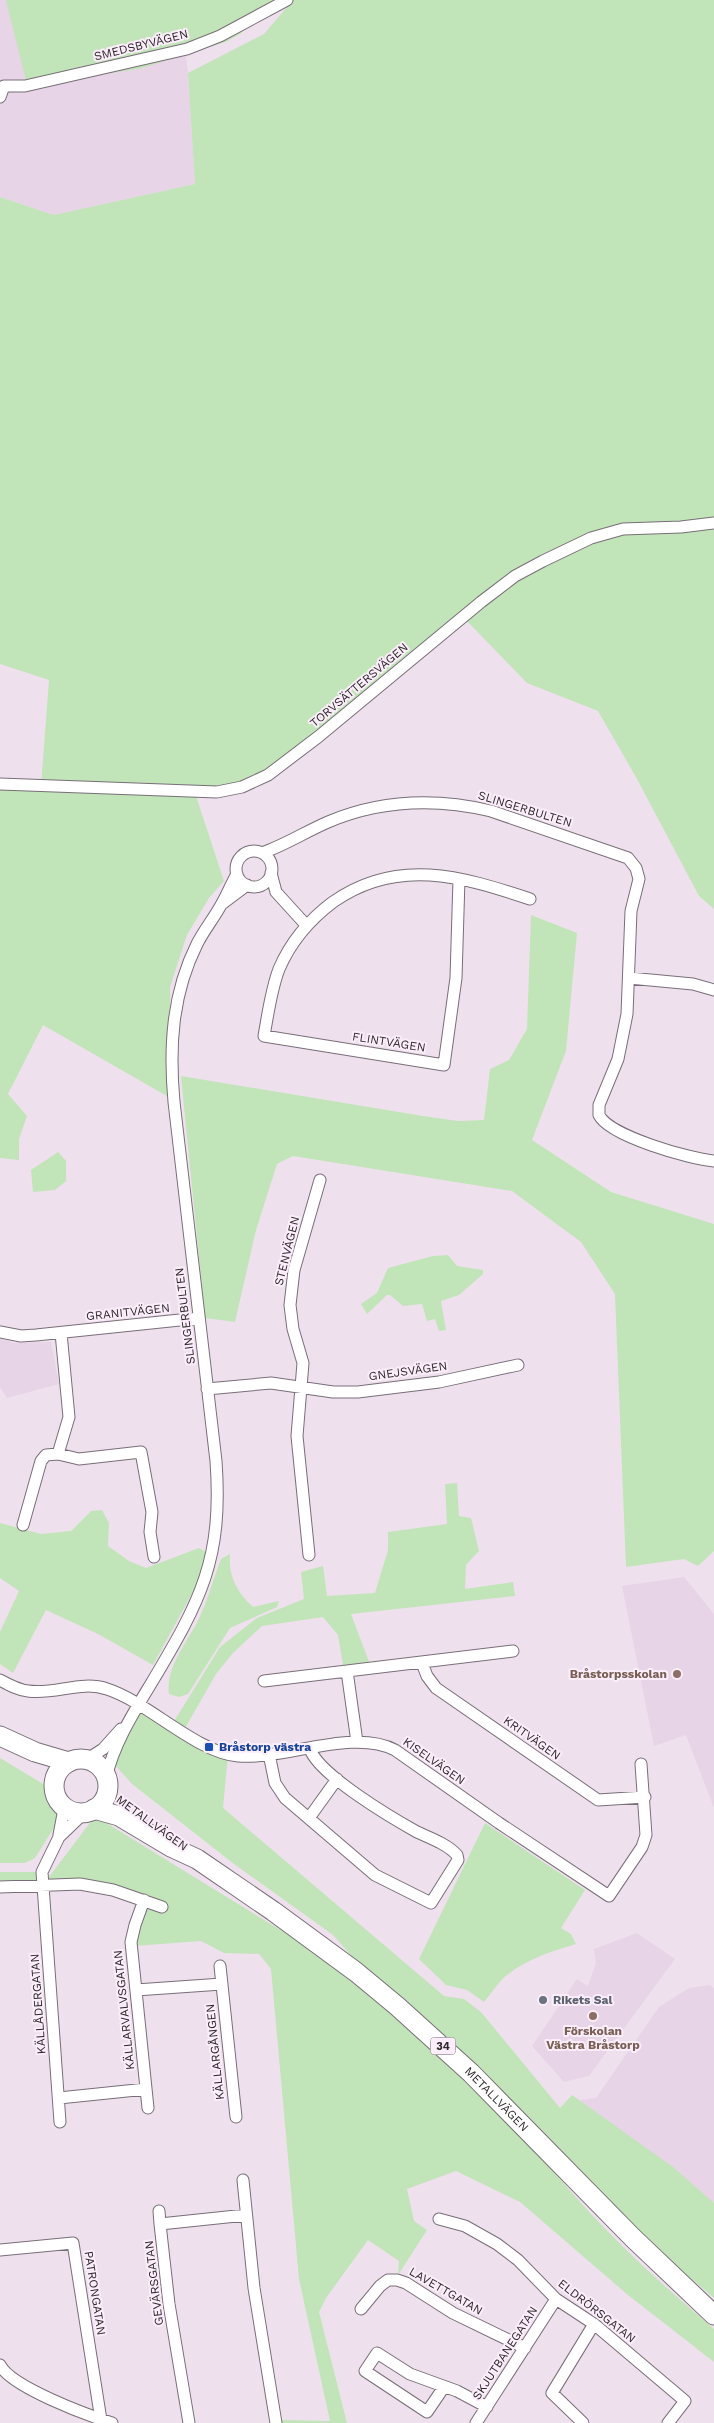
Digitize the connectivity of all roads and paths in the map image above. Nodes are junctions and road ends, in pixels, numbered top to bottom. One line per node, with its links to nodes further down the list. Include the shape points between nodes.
1 (288, 0): 2 (street, SMEDSBYVÄGEN, via 204,43 100,70 25,86 4,86)
2 (0, 97)
3 (714, 523): 4 (street, TORVSÄTTERSVÄGEN, via 623,529 592,538 516,576 318,737 268,775 250,784 216,792)
4 (0, 784)
5 (287, 844): 6 (street, SLINGERBULTEN); 7 (street, SLINGERBULTEN); 15 (street, SLINGERBULTEN, via 352,813 390,805 429,802 491,810 628,858 638,873 631,911)
6 (262, 852): 7 (street); 8 (street, via 250,851 242,855 237,862)
7 (271, 869): 10 (street, via 266,881); 11 (street)
8 (236, 874): 10 (street); 13 (street, SLINGERBULTEN)
9 (459, 879): 12 (street, FLINTVÄGEN); 14 (street, FLINTVÄGEN, via 417,874 384,878 341,897); 14 (street, FLINTVÄGEN, via 456,978 444,1065 264,1036 279,971 289,949)
10 (253, 885): 11 (street); 13 (street, SLINGERBULTEN)
11 (276, 892): 14 (street)
12 (530, 899)
13 (222, 903): 19 (street, SLINGERBULTEN, via 197,944 184,976 171,1044 174,1102)
14 (306, 925)
15 (629, 978): 16 (street, via 693,984); 17 (street, SLINGERBULTEN, via 622,1042 598,1115 605,1124 628,1137 700,1160)
16 (714, 990)
17 (714, 1161)
18 (320, 1180): 23 (street, STENVÄGEN, via 290,1290 291,1320 303,1363)
19 (199, 1318): 21 (street, GRANITVÄGEN); 24 (street, SLINGERBULTEN)
20 (0, 1332): 21 (street, GRANITVÄGEN, via 21,1336)
21 (61, 1333): 25 (street, via 69,1417)
22 (518, 1364): 23 (street, GNEJSVÄGEN, via 439,1382 365,1392)
23 (301, 1387): 24 (street, GNEJSVÄGEN, via 256,1384); 27 (street, via 296,1436)
24 (207, 1389): 34 (street, SLINGERBULTEN, via 218,1487 210,1564 193,1612)
25 (58, 1454): 26 (street, via 46,1454 41,1461); 28 (street, via 79,1459 140,1452 151,1503 150,1532)
26 (23, 1525)
27 (309, 1555)
28 (154, 1557)
29 (514, 1651): 30 (street)
30 (422, 1663): 31 (street); 46 (street, KRITVÄGEN, via 436,1688 598,1800)
31 (347, 1672): 33 (street); 37 (street)
32 (0, 1680): 34 (street, KISELVÄGEN, via 28,1691 97,1686)
33 (264, 1681)
34 (138, 1705): 35 (street, SLINGERBULTEN); 40 (street, KISELVÄGEN, via 215,1750 243,1757)
35 (132, 1716): 41 (street, SLINGERBULTEN, via 103,1749); 44 (street, SLINGERBULTEN, via 112,1758)
36 (0, 1736): 41 (main road, METALLVÄGEN / 34, via 35,1752)
37 (357, 1742): 39 (street, KISELVÄGEN); 46 (street, KISELVÄGEN, via 377,1743 395,1750 609,1896 644,1841)
38 (0, 1746): 45 (main road, via 37,1766)
39 (310, 1749): 40 (street, KISELVÄGEN); 43 (street, via 316,1762)
40 (270, 1754): 49 (street, via 279,1791)
41 (78, 1761): 44 (main road, METALLVÄGEN / 34, via 100,1768); 45 (main road, via 59,1770)
42 (641, 1764): 46 (street)
43 (337, 1779): 49 (street); 49 (street, via 396,1820 457,1854 458,1860 431,1903 375,1875)
44 (107, 1782): 48 (main road, METALLVÄGEN, via 102,1802); 51 (main road, METALLVÄGEN / 34, via 122,1804 175,1838)
45 (54, 1783): 47 (main road)
46 (645, 1797)
47 (62, 1805): 48 (main road, METALLVÄGEN / 34, via 72,1812); 50 (street)
48 (89, 1811): 50 (street); 51 (main road, METALLVÄGEN / 34, via 119,1816)
49 (309, 1818)
50 (59, 1837): 52 (street, KÄLLÅDERGATAN, via 43,1869)
51 (197, 1859): 70 (main road, METALLVÄGEN / 34, via 315,1941 397,2006 471,2073)
52 (42, 1885): 53 (street); 54 (street, via 96,1886); 60 (street, KÄLLÅDERGATAN)
53 (0, 1887)
54 (144, 1900): 55 (street); 58 (street, KÄLLARVALVSGATAN, via 131,1942)
55 (162, 1907)
56 (220, 1966): 57 (street, KÄLLARGÅNGEN)
57 (222, 1984): 58 (street); 62 (street, KÄLLARGÅNGEN)
58 (136, 1990): 59 (street, KÄLLARVALVSGATAN)
59 (146, 2089): 60 (street); 61 (street, KÄLLARVALVSGATAN)
60 (58, 2098): 63 (street, KÄLLÅDERGATAN)
61 (148, 2108)
62 (236, 2117)
63 (60, 2122)
64 (243, 2180): 66 (street)
65 (159, 2211): 68 (street)
66 (246, 2215): 68 (street, GEVÄRSGATAN); 82 (street, via 254,2288)
67 (439, 2220): 71 (street, ELDRÖRSGATAN, via 481,2233 518,2260)
68 (160, 2224): 81 (street, GEVÄRSGATAN, via 169,2304)
69 (0, 2250): 80 (street, PATRONGATAN, via 73,2243)
70 (661, 2265): 72 (main road, METALLVÄGEN / 34); 74 (main road, METALLVÄGEN / 34)
71 (556, 2299): 75 (street, ELDRÖRSGATAN); 76 (street, SKJUTBANEGATAN)
72 (714, 2305)
73 (361, 2309): 76 (street, LAVETTGATAN, via 380,2286 388,2280 397,2280 453,2313)
74 (714, 2315)
75 (594, 2324): 84 (street, via 552,2393); 85 (street, ELDRÖRSGATAN, via 685,2402)
76 (525, 2348): 79 (street, SKJUTBANEGATAN)
77 (0, 2365): 80 (street, via 10,2376 49,2398)
78 (444, 2387): 78 (street, via 410,2374 377,2353 365,2371 427,2412); 79 (street)
79 (487, 2407): 83 (street, SKJUTBANEGATAN)
80 (107, 2421)
81 (189, 2423)
82 (276, 2423)
83 (476, 2423)
84 (583, 2423)
85 (668, 2423)

